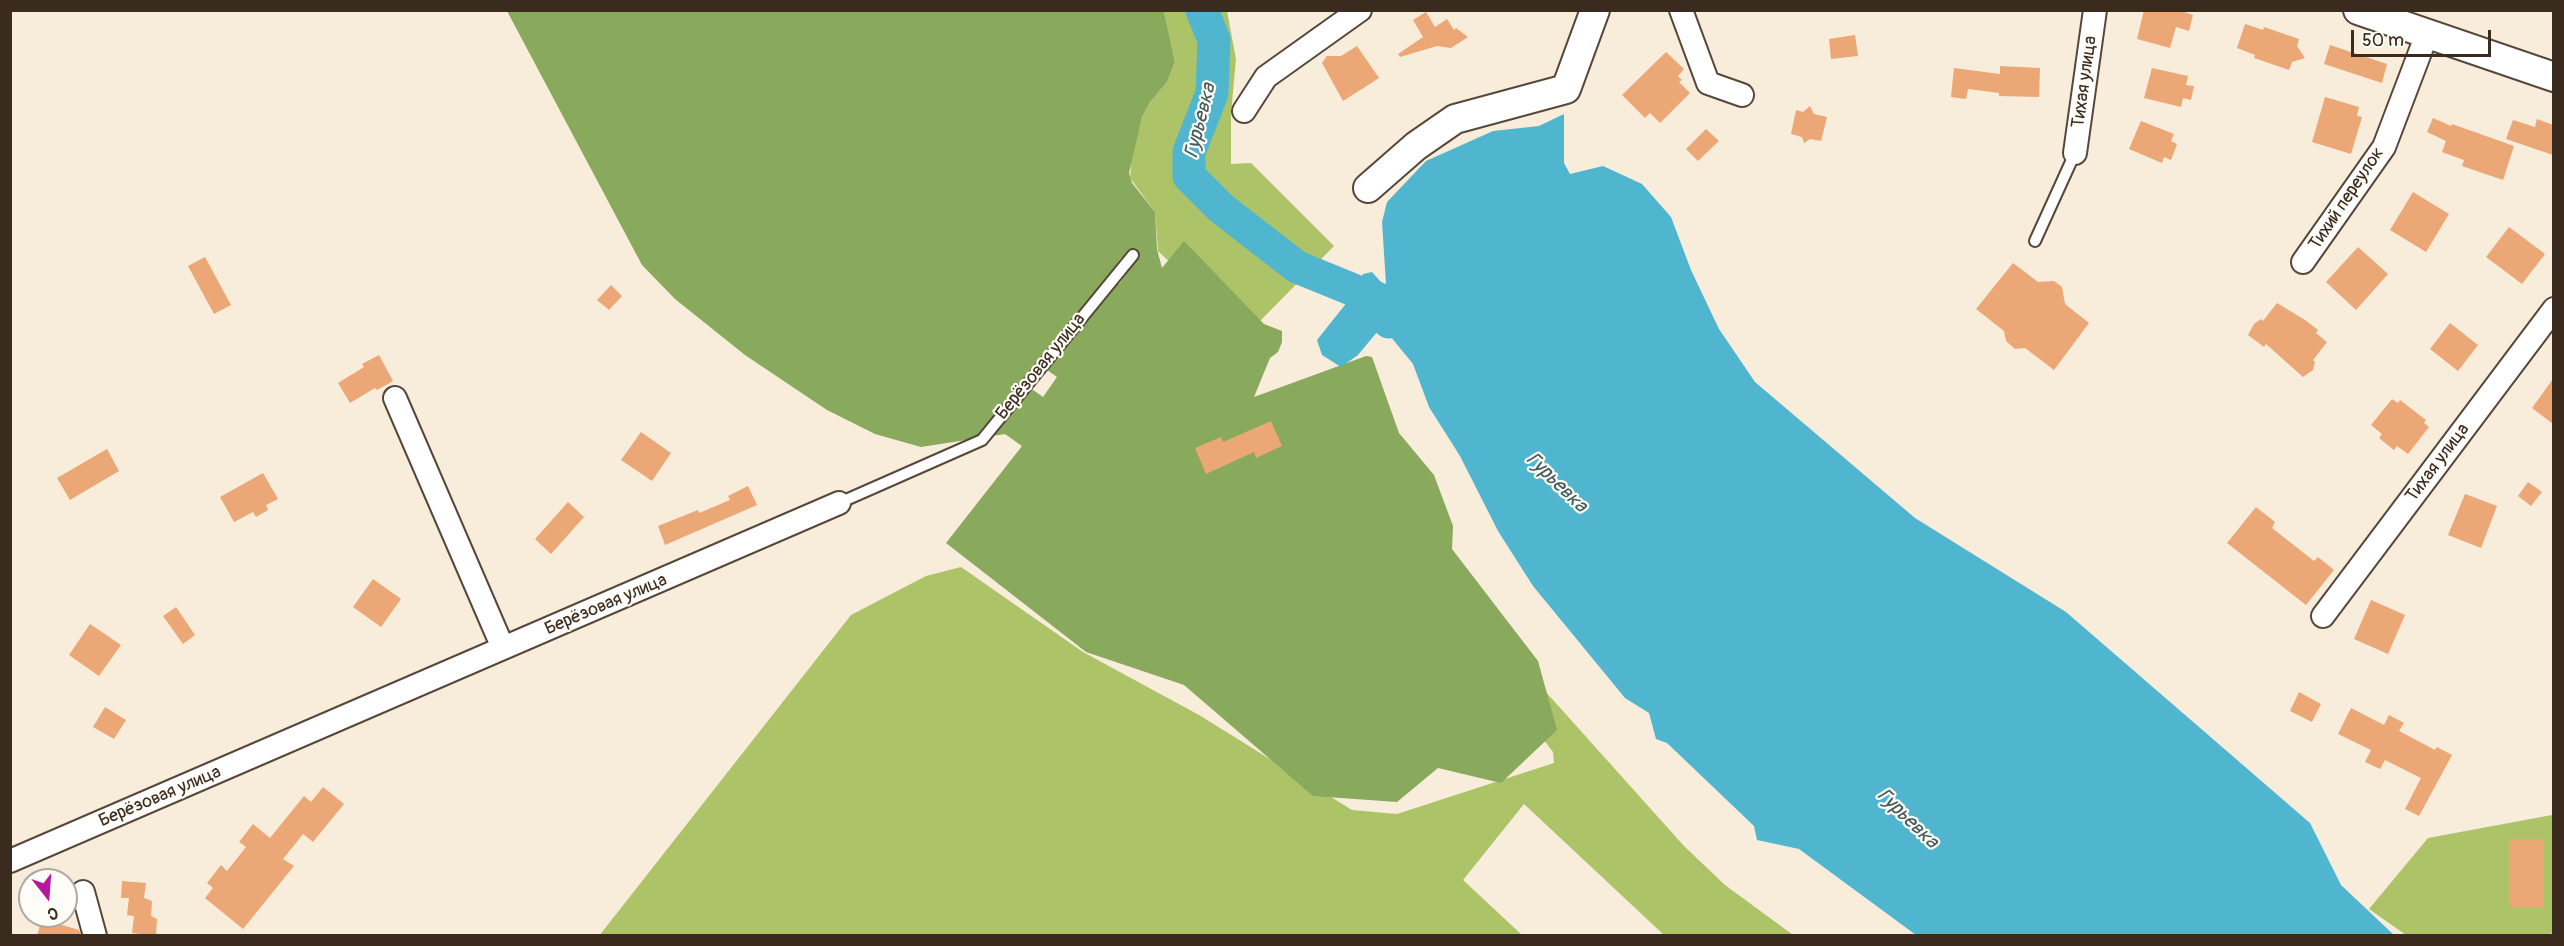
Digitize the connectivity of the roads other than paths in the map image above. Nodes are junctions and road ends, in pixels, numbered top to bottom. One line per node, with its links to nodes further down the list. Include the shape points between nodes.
1 (1360, 10): 9 (street, via 1266,77)
2 (1681, 10): 8 (street, via 1708,83)
3 (2095, 10): 10 (street, Тихая улица)
4 (2358, 10): 6 (street)
5 (1593, 11): 11 (street, via 1566,89 1455,119 1416,146)
6 (2412, 23): 7 (street); 14 (street, Тихий переулок, via 2384,147)
7 (2553, 77)
8 (1742, 94)
9 (1244, 111)
10 (2075, 153): 12 (lane)
11 (1368, 188)
12 (2035, 241)
13 (1133, 255): 17 (lane, Берёзовая улица, via 982,440)
14 (2304, 262)
15 (2553, 309): 18 (street, Тихая улица)
16 (395, 398): 19 (street)
17 (839, 503): 19 (street, Берёзовая улица)
18 (2323, 616)
19 (503, 648): 20 (street, Берёзовая улица)
20 (10, 861)
21 (83, 892): 22 (street)
22 (95, 936)

